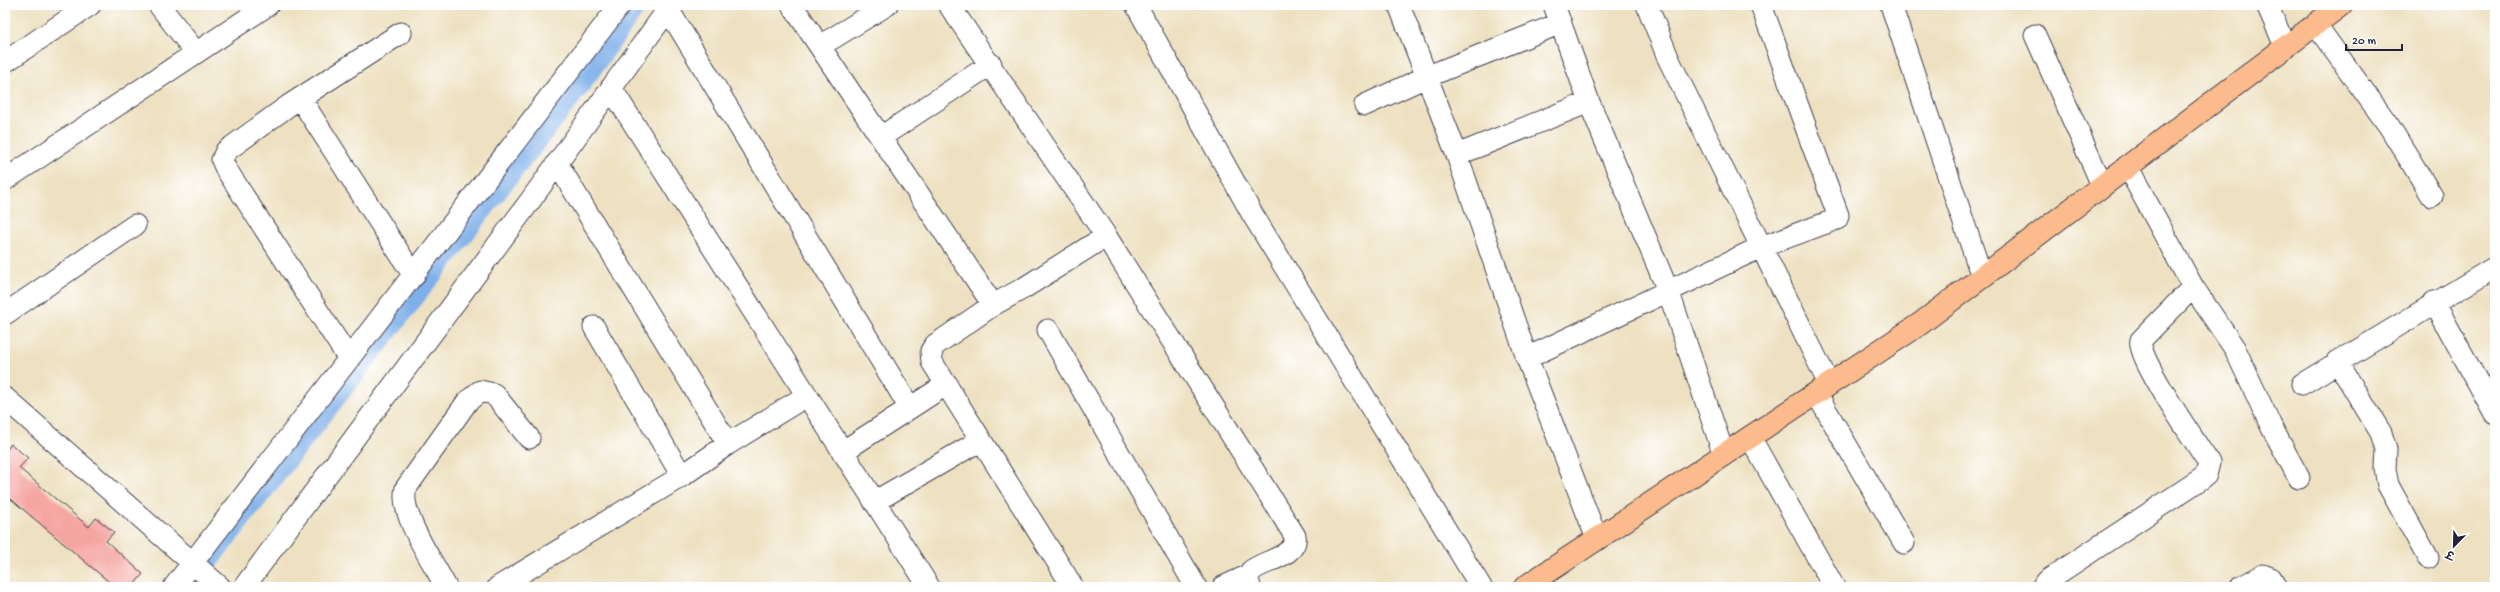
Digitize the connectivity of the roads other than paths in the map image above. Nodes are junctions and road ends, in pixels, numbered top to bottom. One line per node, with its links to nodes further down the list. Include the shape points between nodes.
1 (90, 5): 23 (street)
2 (159, 5): 22 (street)
3 (268, 5): 22 (street)
4 (620, 5): 41 (street)
5 (792, 5): 20 (street)
6 (887, 5): 20 (street)
7 (949, 5): 24 (street)
8 (1136, 5): 83 (street, via 1251,212)
9 (1399, 5): 25 (street)
10 (1647, 5): 39 (street, via 1669,60)
11 (1761, 5): 39 (street, via 1838,215 1836,220)
12 (1891, 5): 42 (street)
13 (2267, 5): 21 (street)
14 (2341, 5): 17 (main road)
15 (670, 7): 26 (street); 58 (street)
16 (1557, 14): 25 (street); 28 (street)
17 (2316, 25): 21 (main road); 36 (street, via 2389,126)
18 (401, 33): 27 (street)
19 (2034, 35): 35 (street)
20 (820, 46): 30 (street)
21 (2286, 48): 33 (main road)
22 (196, 53): 34 (street)
23 (5, 62)
24 (991, 64): 30 (street); 38 (street)
25 (1426, 77): 29 (street); 31 (street)
26 (611, 88): 32 (street); 56 (street)
27 (300, 98): 41 (street); 51 (street, via 226,151 222,160)
28 (1589, 102): 31 (street); 44 (street)
29 (1365, 105)
30 (881, 137): 46 (street)
31 (1457, 155): 50 (street)
32 (557, 163): 63 (street); 76 (street)
33 (2128, 166): 35 (main road); 43 (street)
34 (7, 174)
35 (2102, 185): 42 (main road)
36 (2432, 196)
37 (135, 225): 47 (street)
38 (1106, 236): 46 (street); 73 (street, via 1295,536 1295,544 1288,552 1253,569)
39 (1761, 247): 44 (street); 55 (street)
40 (2495, 267): 45 (street)
41 (414, 276): 51 (street)
42 (1982, 277): 55 (main road, via 1920,324)
43 (2194, 287): 67 (street, via 2235,349); 86 (street, via 2140,340 2139,344 2155,378 2209,464 2206,475 2048,580)
44 (1668, 293): 50 (street); 65 (street)
45 (2434, 302): 52 (street); 59 (street)
46 (993, 305): 53 (street, via 935,345 931,351 932,362)
47 (5, 314)
48 (594, 327): 66 (street)
49 (1048, 330): 81 (street)
50 (1527, 358): 69 (street)
51 (348, 359): 72 (street)
52 (2337, 361): 54 (street); 71 (street, via 2381,433 2386,449 2385,469 2388,485)
53 (947, 384): 58 (street); 62 (street)
54 (2302, 384)
55 (1823, 388): 60 (main road); 70 (street)
56 (806, 396): 63 (street); 64 (street)
57 (5, 398): 72 (street)
58 (910, 408): 64 (street)
59 (2495, 414)
60 (1750, 437): 65 (main road); 85 (street)
61 (529, 438): 77 (street, via 494,394 480,391 467,402 406,488 403,496 408,516)
62 (981, 440): 68 (street); 80 (street)
63 (728, 444): 66 (street)
64 (842, 452): 68 (street)
65 (1724, 454): 69 (main road)
66 (682, 476): 78 (street)
67 (2299, 478)
68 (874, 502): 79 (street)
69 (1597, 539): 84 (main road)
70 (1904, 543)
71 (2428, 558)
72 (195, 564): 74 (street); 75 (street)
73 (1249, 581): 82 (street)
74 (174, 587)
75 (220, 587)
76 (244, 587)
77 (446, 587)
78 (498, 587)
79 (929, 587)
80 (1073, 587)
81 (1196, 587)
82 (1223, 587)
83 (1481, 587)
84 (1524, 587)
85 (1834, 587)
86 (2042, 587)
87 (2241, 587): 88 (street, via 2263,575 2271,578)
88 (2276, 587)

